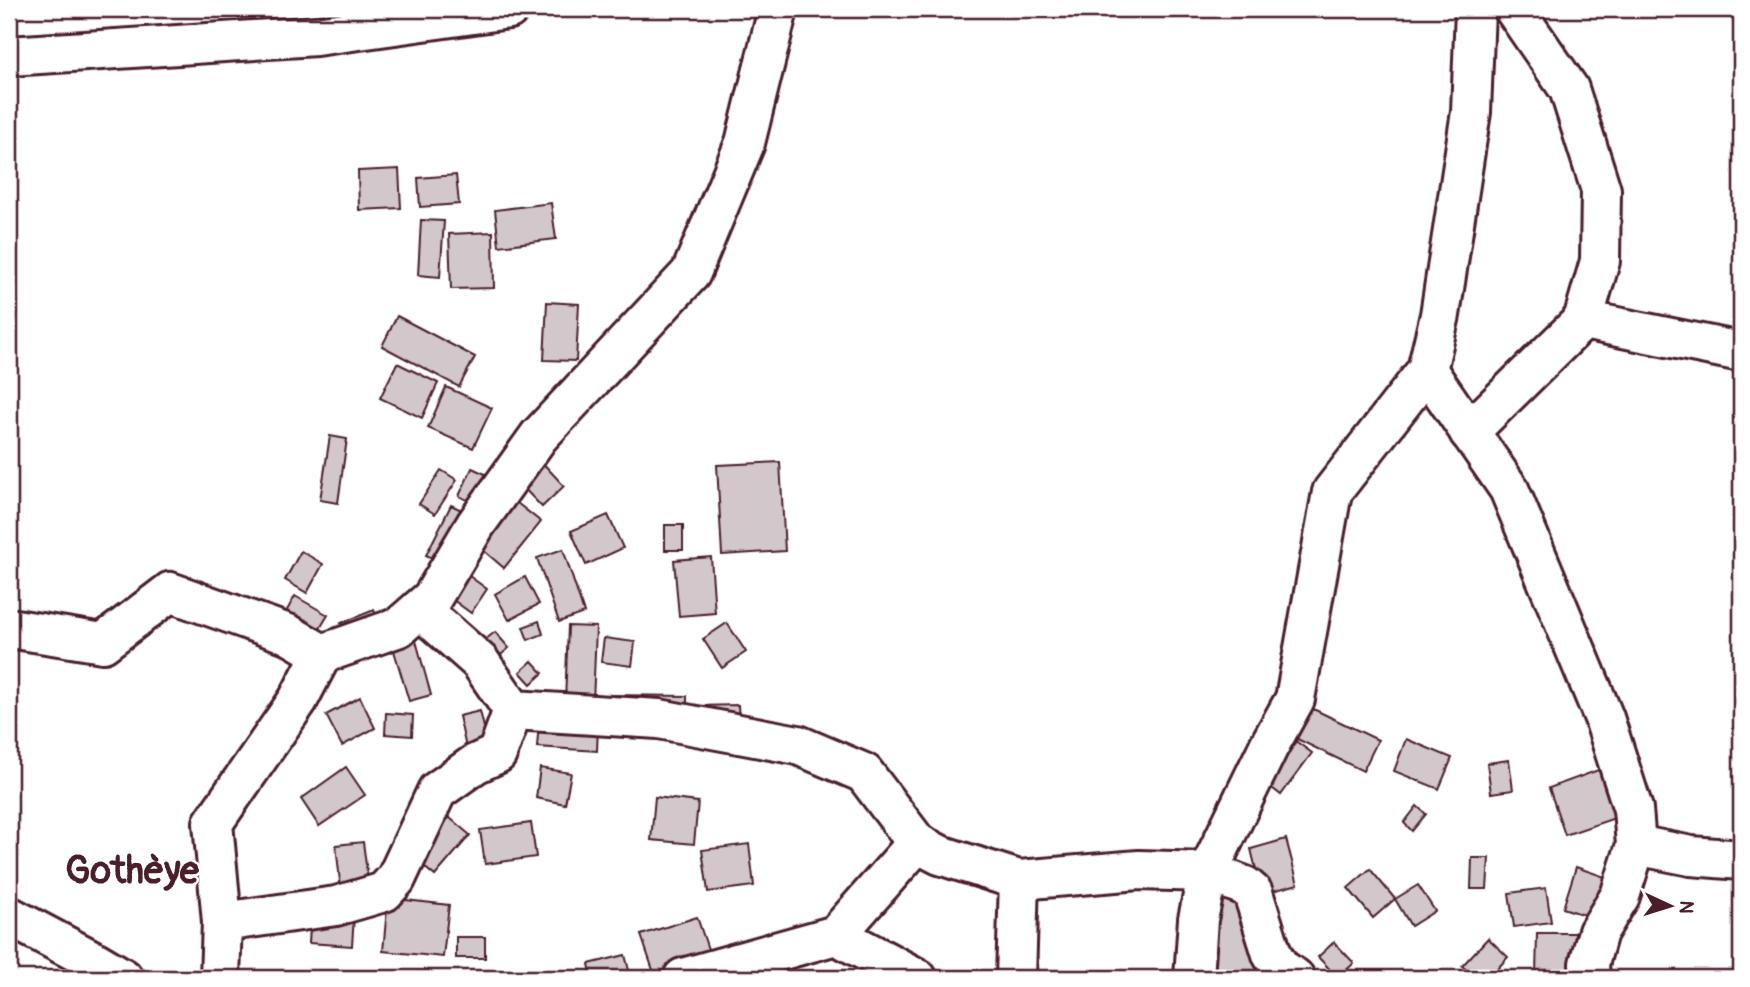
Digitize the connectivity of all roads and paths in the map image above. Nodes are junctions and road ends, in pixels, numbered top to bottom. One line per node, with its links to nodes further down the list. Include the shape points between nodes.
1 (509, 9): 6 (street, via 316,36)
2 (744, 9): 3 (street)
3 (779, 9): 11 (street, via 745,143 691,273 539,436 476,524 432,598)
4 (1475, 9): 9 (street, via 1471,112 1440,315)
5 (1514, 9): 7 (street, via 1569,89 1601,190 1600,261)
6 (9, 56)
7 (1583, 320): 8 (street); 10 (street)
8 (1741, 352)
9 (1427, 370): 10 (street); 18 (street, via 1332,492 1296,699)
10 (1469, 432): 16 (street, via 1508,489 1604,718 1633,809)
11 (420, 609): 13 (street, via 399,627); 14 (street, via 480,662)
12 (9, 628): 13 (street, via 103,643 170,592 288,634)
13 (322, 654): 21 (street, via 298,700 213,824)
14 (513, 710): 15 (street, via 659,719 798,745 864,773); 21 (street, via 497,754 437,790 396,879 384,892 336,906)
15 (917, 843): 19 (street); 22 (street)
16 (1636, 845): 17 (street); 30 (street, via 1620,896 1598,932)
17 (1741, 860)
18 (1208, 872): 19 (street, via 1139,870); 28 (street, via 1198,919); 29 (street, via 1253,892 1272,954 1280,968)
19 (1019, 880): 27 (street)
20 (9, 916): 23 (street)
21 (222, 922): 24 (street)
22 (836, 935): 25 (street); 26 (street)
23 (123, 978)
24 (220, 978)
25 (682, 978)
26 (917, 978)
27 (1016, 978)
28 (1194, 978)
29 (1295, 978)
30 (1590, 978)

